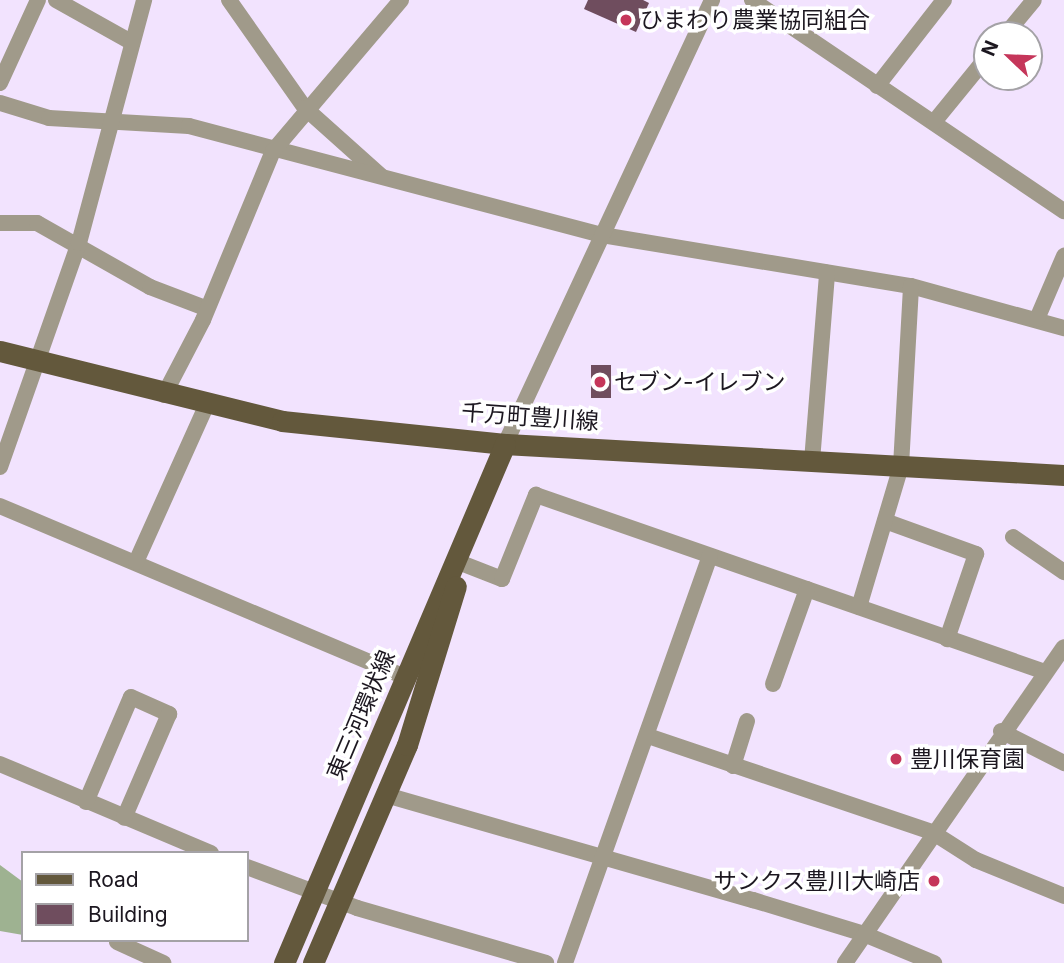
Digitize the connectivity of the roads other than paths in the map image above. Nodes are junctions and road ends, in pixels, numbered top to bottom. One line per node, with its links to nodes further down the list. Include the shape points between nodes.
1 (38, 0): 13 (street)
2 (55, 0): 11 (street)
3 (144, 0): 11 (street)
4 (229, 0): 16 (street)
5 (401, 0): 16 (street)
6 (712, 0): 23 (street)
7 (752, 0): 14 (street)
8 (944, 0): 14 (street)
9 (1034, 0): 10 (street)
10 (1017, 21)
11 (131, 42): 17 (street)
12 (973, 74): 18 (street)
13 (0, 83)
14 (877, 86): 18 (street)
15 (0, 103): 17 (street, via 49,118)
16 (305, 108): 19 (street); 20 (street)
17 (113, 118): 19 (street, via 189,126); 24 (street)
18 (934, 122): 21 (street)
19 (273, 151): 20 (street); 28 (street)
20 (383, 177): 23 (street)
21 (1064, 211)
22 (0, 223): 24 (street, via 37,223)
23 (602, 235): 26 (street); 35 (street)
24 (79, 243): 28 (street, via 150,287); 32 (street)
25 (1064, 256): 29 (street)
26 (827, 272): 27 (street); 36 (street)
27 (911, 286): 29 (street); 37 (street)
28 (205, 309): 33 (street)
29 (1037, 319): 30 (street)
30 (1064, 328)
31 (0, 351): 32 (main road, 千万町豊川線)
32 (40, 364): 33 (main road, 千万町豊川線); 38 (street)
33 (164, 395): 34 (main road, 千万町豊川線)
34 (207, 404): 35 (main road, 千万町豊川線, via 282,421); 45 (street)
35 (505, 444): 36 (main road, 千万町豊川線); 40 (main road, 東三河環状線)
36 (812, 461): 37 (main road, 千万町豊川線)
37 (901, 466): 39 (main road, 千万町豊川線); 42 (street)
38 (0, 467)
39 (1064, 475)
40 (486, 488): 46 (main road, 東三河環状線); 53 (main road, 東三河環状線)
41 (0, 506): 45 (street)
42 (885, 521): 49 (street); 50 (street, via 976,554)
43 (1013, 537): 47 (street)
44 (710, 556): 46 (street, via 536,495 502,579); 48 (street); 57 (street)
45 (136, 562): 53 (street)
46 (461, 563): 61 (main road, 東三河環状線, via 421,710)
47 (1064, 572)
48 (807, 589): 49 (street); 54 (street)
49 (859, 607): 50 (street)
50 (947, 639): 52 (street)
51 (1064, 647): 52 (street)
52 (1045, 672): 56 (street)
53 (405, 677): 68 (main road, 東三河環状線)
54 (773, 684)
55 (747, 721): 60 (street)
56 (1001, 731): 59 (street); 64 (street)
57 (648, 736): 60 (street); 66 (street)
58 (0, 764): 62 (street)
59 (1064, 764)
60 (733, 766): 64 (street)
61 (386, 794): 66 (street); 70 (main road, 東三河環状線)
62 (86, 802): 63 (street); 63 (street, via 131,698 169,714)
63 (124, 818): 65 (street)
64 (932, 832): 69 (street, via 976,860); 71 (street)
65 (206, 851)
66 (606, 857): 71 (street); 77 (street)
67 (248, 867): 68 (street)
68 (315, 894): 70 (street); 74 (main road, 東三河環状線)
69 (1064, 896)
70 (339, 902): 75 (main road, 東三河環状線); 76 (street)
71 (864, 934): 78 (street); 79 (street)
72 (117, 942): 73 (street)
73 (163, 963)
74 (285, 963)
75 (313, 963)
76 (546, 963)
77 (565, 963)
78 (845, 963)
79 (934, 963)

